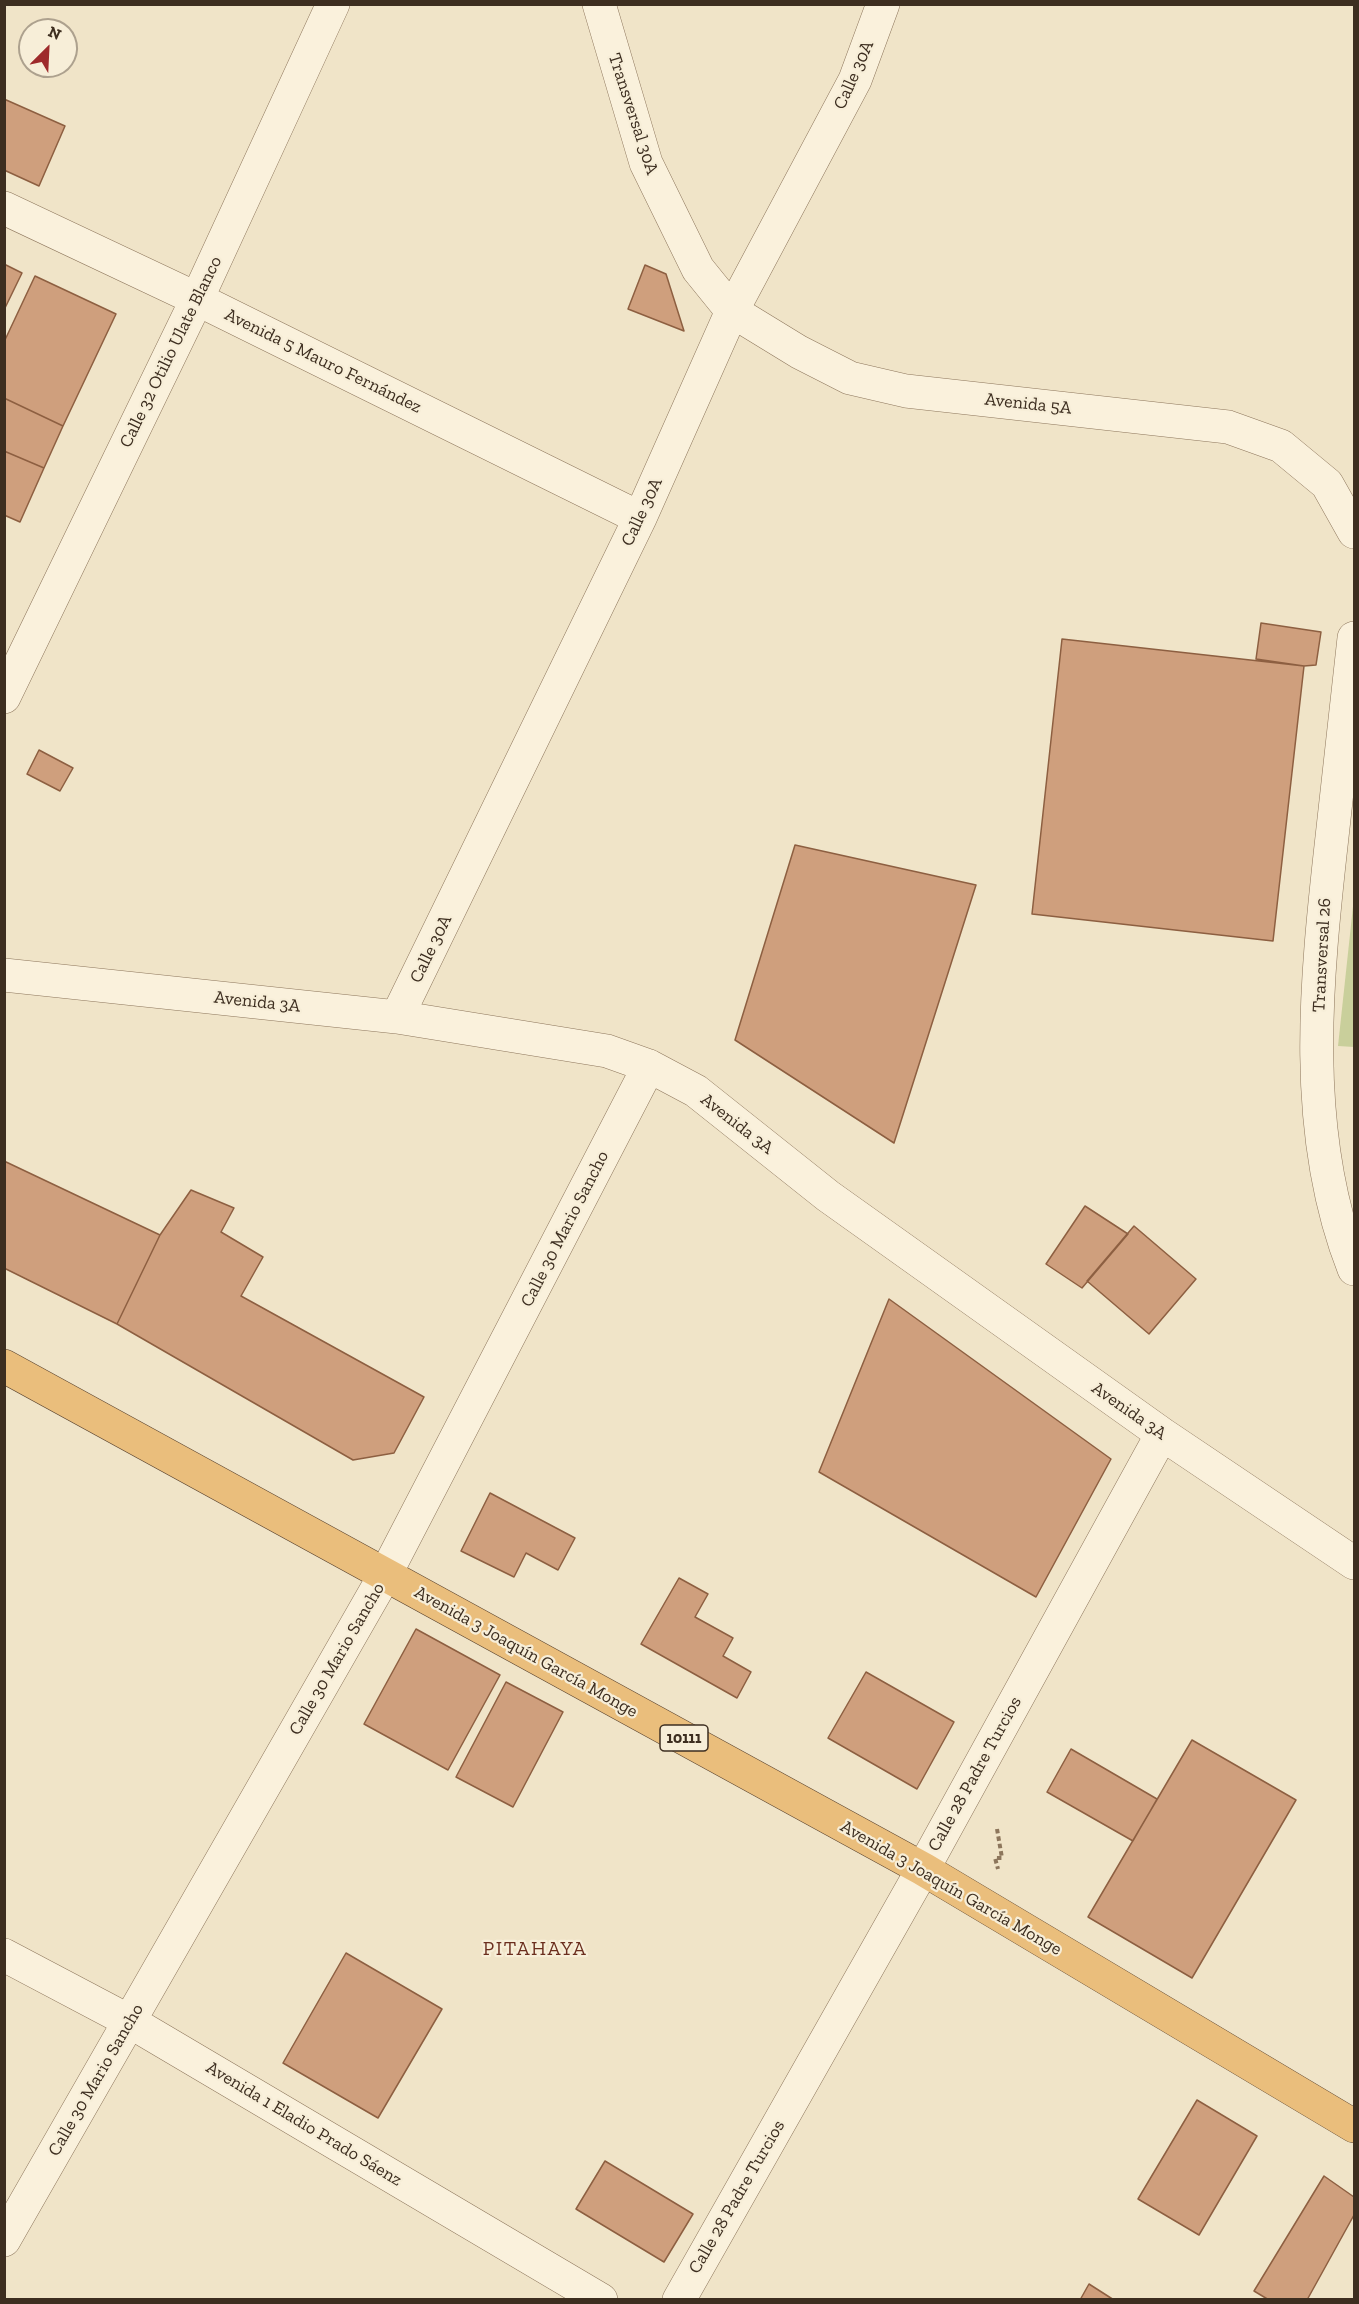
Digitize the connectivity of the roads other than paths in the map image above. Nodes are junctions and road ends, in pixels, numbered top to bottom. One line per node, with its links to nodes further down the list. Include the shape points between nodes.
1 (333, 4): 5 (street, Calle 32 Otilio Ulate Blanco)
2 (599, 4): 6 (street, Transversal 30A, via 646,163 698,269)
3 (883, 4): 6 (street, Calle 30A, via 855,80)
4 (4, 208): 5 (street, Avenida 5 Mauro Fernández)
5 (197, 299): 7 (street, Avenida 5 Mauro Fernández); 10 (street, Calle 32 Otilio Ulate Blanco)
6 (732, 311): 7 (street, Calle 30A); 8 (street, Avenida 5A, via 850,378 906,391 1228,427 1281,446 1327,484)
7 (640, 518): 13 (street, Calle 30A)
8 (1354, 532)
9 (1354, 638): 11 (street, Transversal 26)
10 (4, 698)
11 (1347, 766): 15 (street, Transversal 26, via 1320,942 1317,1094 1326,1162)
12 (4, 975): 13 (street, Avenida 3A)
13 (398, 1017): 14 (street, Avenida 3A, via 607,1051)
14 (649, 1066): 17 (street, Avenida 3A, via 696,1091 828,1196); 19 (street, Calle 30 Mario Sancho)
15 (1354, 1269)
16 (4, 1366): 19 (highway, Avenida 3 Joaquín García Monge / 10111)
17 (1162, 1434): 18 (street, Avenida 3A); 20 (street, Calle 28 Padre Turcios)
18 (1354, 1563)
19 (385, 1575): 20 (highway, Avenida 3 Joaquín García Monge / 10111); 22 (street, Calle 30 Mario Sancho)
20 (923, 1869): 23 (highway, Avenida 3 Joaquín García Monge / 10111); 26 (street, Calle 28 Padre Turcios)
21 (4, 1955): 22 (street, Avenida 1 Eladio Prado Sáenz)
22 (129, 2021): 24 (street, Calle 30 Mario Sancho); 25 (street, Avenida 1 Eladio Prado Sáenz)
23 (1354, 2126)
24 (4, 2240)
25 (601, 2300)
26 (679, 2300)

